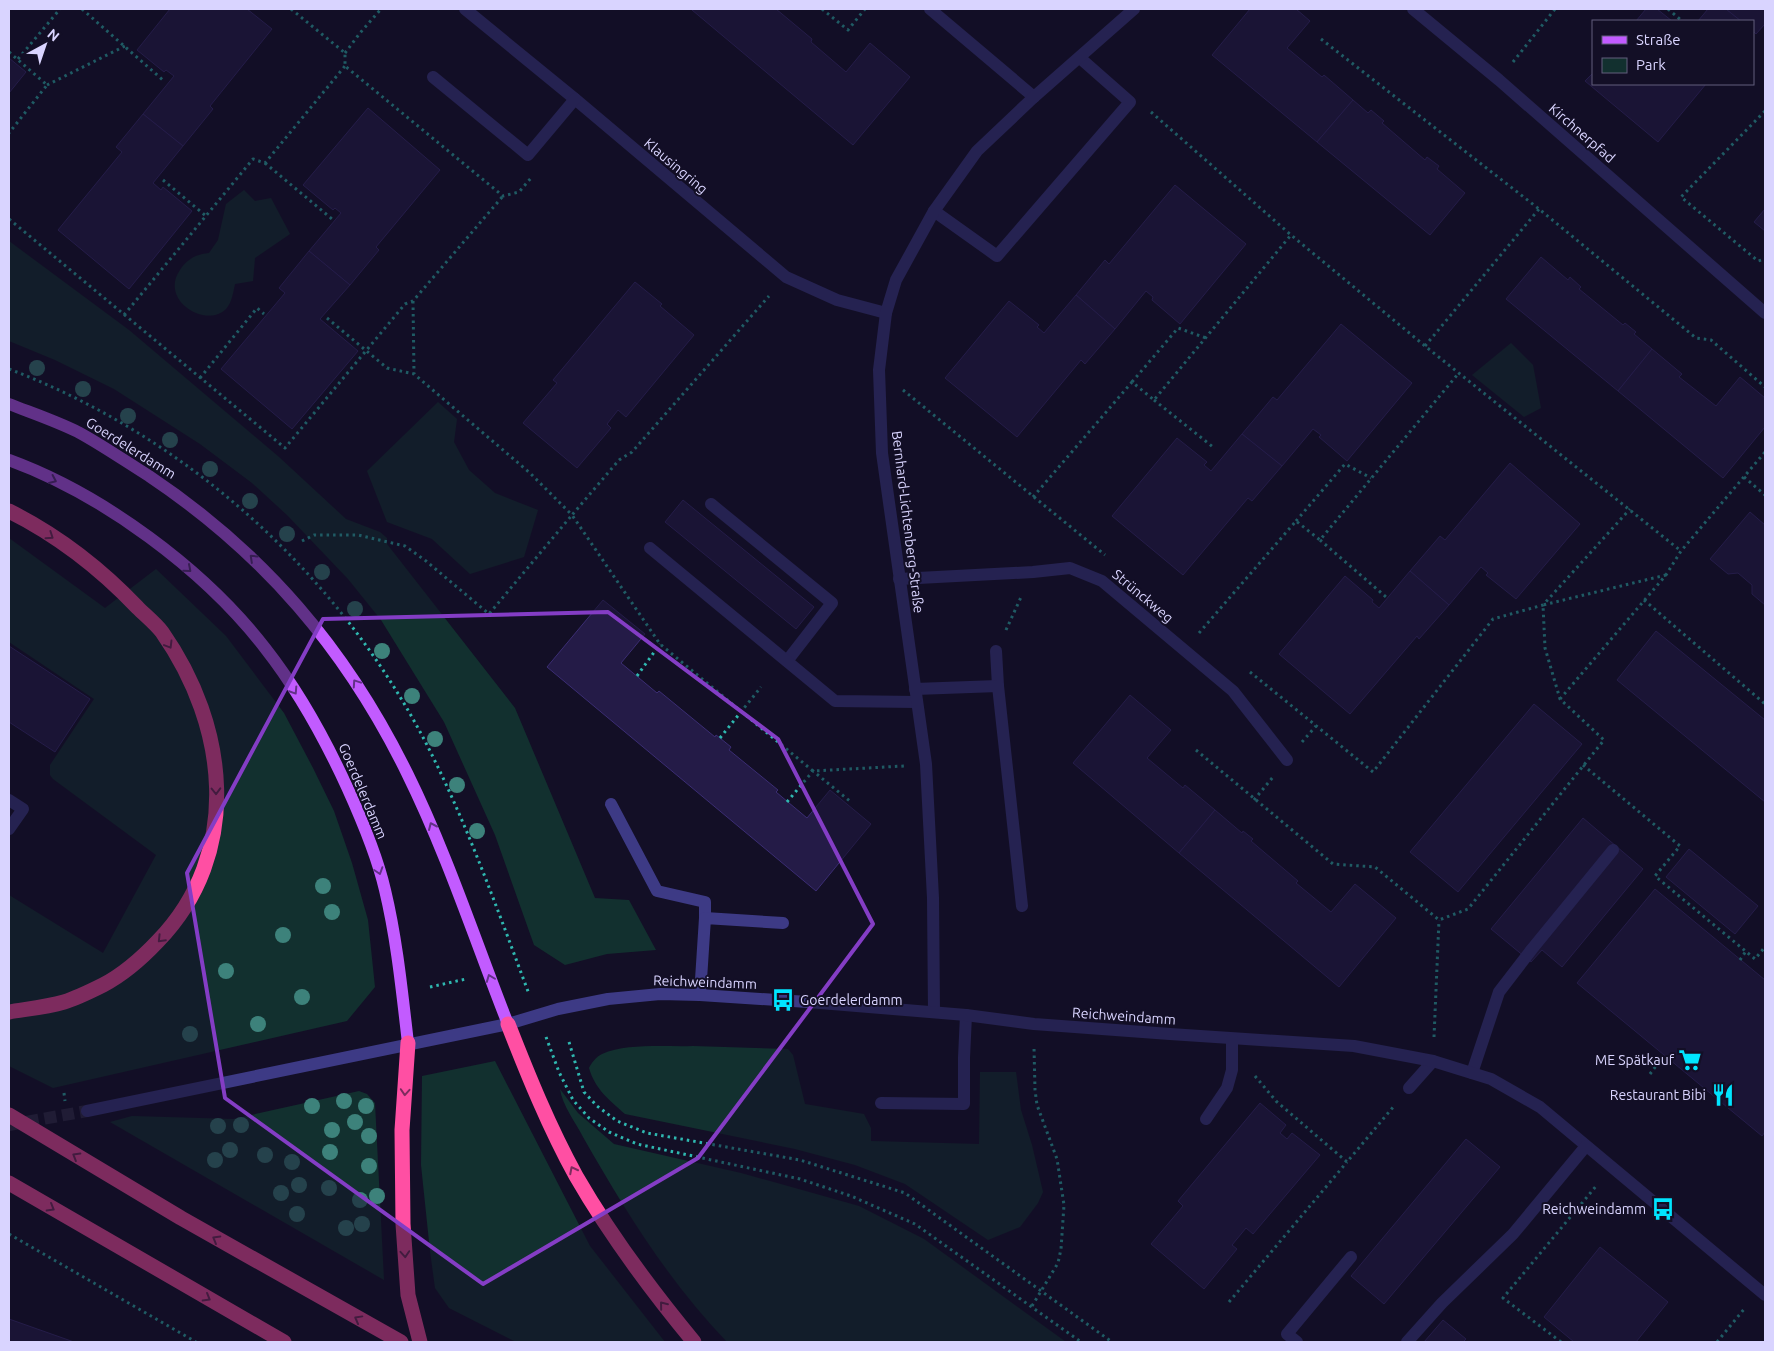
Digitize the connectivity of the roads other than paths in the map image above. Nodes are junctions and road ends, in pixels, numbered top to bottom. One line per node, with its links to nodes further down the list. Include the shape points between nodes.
1 (465, 9): 8 (street, Klausingring)
2 (930, 9): 7 (street)
3 (1134, 9): 5 (street, Bernhard-Lichtenberg-Straße)
4 (1413, 9): 11 (street, Kirchnerpfad)
5 (1080, 58): 7 (street, Bernhard-Lichtenberg-Straße); 9 (street, via 1130,102 997,256)
6 (433, 77): 8 (street, via 528,155)
7 (1034, 97): 9 (street, Bernhard-Lichtenberg-Straße, via 977,151)
8 (575, 99): 10 (street, Klausingring, via 786,276 837,300)
9 (934, 211): 10 (street, Bernhard-Lichtenberg-Straße, via 896,280)
10 (886, 313): 17 (street, Bernhard-Lichtenberg-Straße, via 879,370 882,453)
11 (1765, 313)
12 (9, 404): 34 (main road, Goerdelerdamm, one-way to 12, via 408,773 361,690 323,635 256,562 186,501 76,431)
13 (9, 460): 36 (main road, Goerdelerdamm, one-way to 36, via 84,494 158,544 220,597 265,648 328,745 364,824 385,889)
14 (711, 504): 19 (street, via 832,603)
15 (9, 511): 31 (highway, one-way to 31, via 114,582 161,631 201,705 212,742 217,818 193,894 171,928 138,962 104,985 64,1002)
16 (650, 548): 19 (street)
17 (899, 579): 21 (street, Bernhard-Lichtenberg-Straße); 22 (street, Strünckweg, via 1070,568 1102,581 1233,691)
18 (996, 651): 20 (street)
19 (787, 661): 21 (street, via 835,701)
20 (998, 686): 21 (street); 27 (street)
21 (916, 696): 32 (street, Bernhard-Lichtenberg-Straße, via 926,764 933,898)
22 (1287, 760)
23 (9, 800): 25 (street, via 23,809)
24 (611, 804): 28 (street, via 657,891 705,902)
25 (9, 830)
26 (1613, 850): 38 (street, via 1499,992)
27 (1022, 906)
28 (705, 918): 29 (street); 30 (street)
29 (783, 923)
30 (700, 995): 32 (street, Reichweindamm); 34 (street, Reichweindamm, via 660,994 608,999)
31 (9, 1012)
32 (934, 1012): 33 (street, Reichweindamm)
33 (966, 1015): 35 (street, Reichweindamm, via 1034,1024); 40 (street, via 964,1104)
34 (508, 1024): 36 (street, Reichweindamm); 51 (highway, one-way to 34, via 628,1257 576,1175 533,1088)
35 (1232, 1039): 37 (street, Reichweindamm, via 1354,1046); 43 (street, via 1232,1070 1227,1088)
36 (408, 1043): 41 (street); 50 (highway, one-way to 50, via 402,1130 403,1224 408,1295)
37 (1433, 1061): 38 (street, Reichweindamm); 39 (street)
38 (1472, 1073): 44 (street, Reichweindamm, via 1491,1079 1540,1108)
39 (1409, 1088)
40 (881, 1104)
41 (87, 1111)
42 (9, 1115): 49 (highway, one-way to 42, bridge, via 189,1223)
43 (1206, 1119)
44 (1586, 1146): 47 (street, Reichweindamm); 53 (street, via 1513,1234)
45 (9, 1183): 48 (highway, one-way to 48)
46 (1351, 1257): 52 (street, via 1287,1334)
47 (1763, 1292)
48 (284, 1342)
49 (400, 1342)
50 (420, 1342)
51 (694, 1342)
52 (1297, 1342)
53 (1407, 1342)

